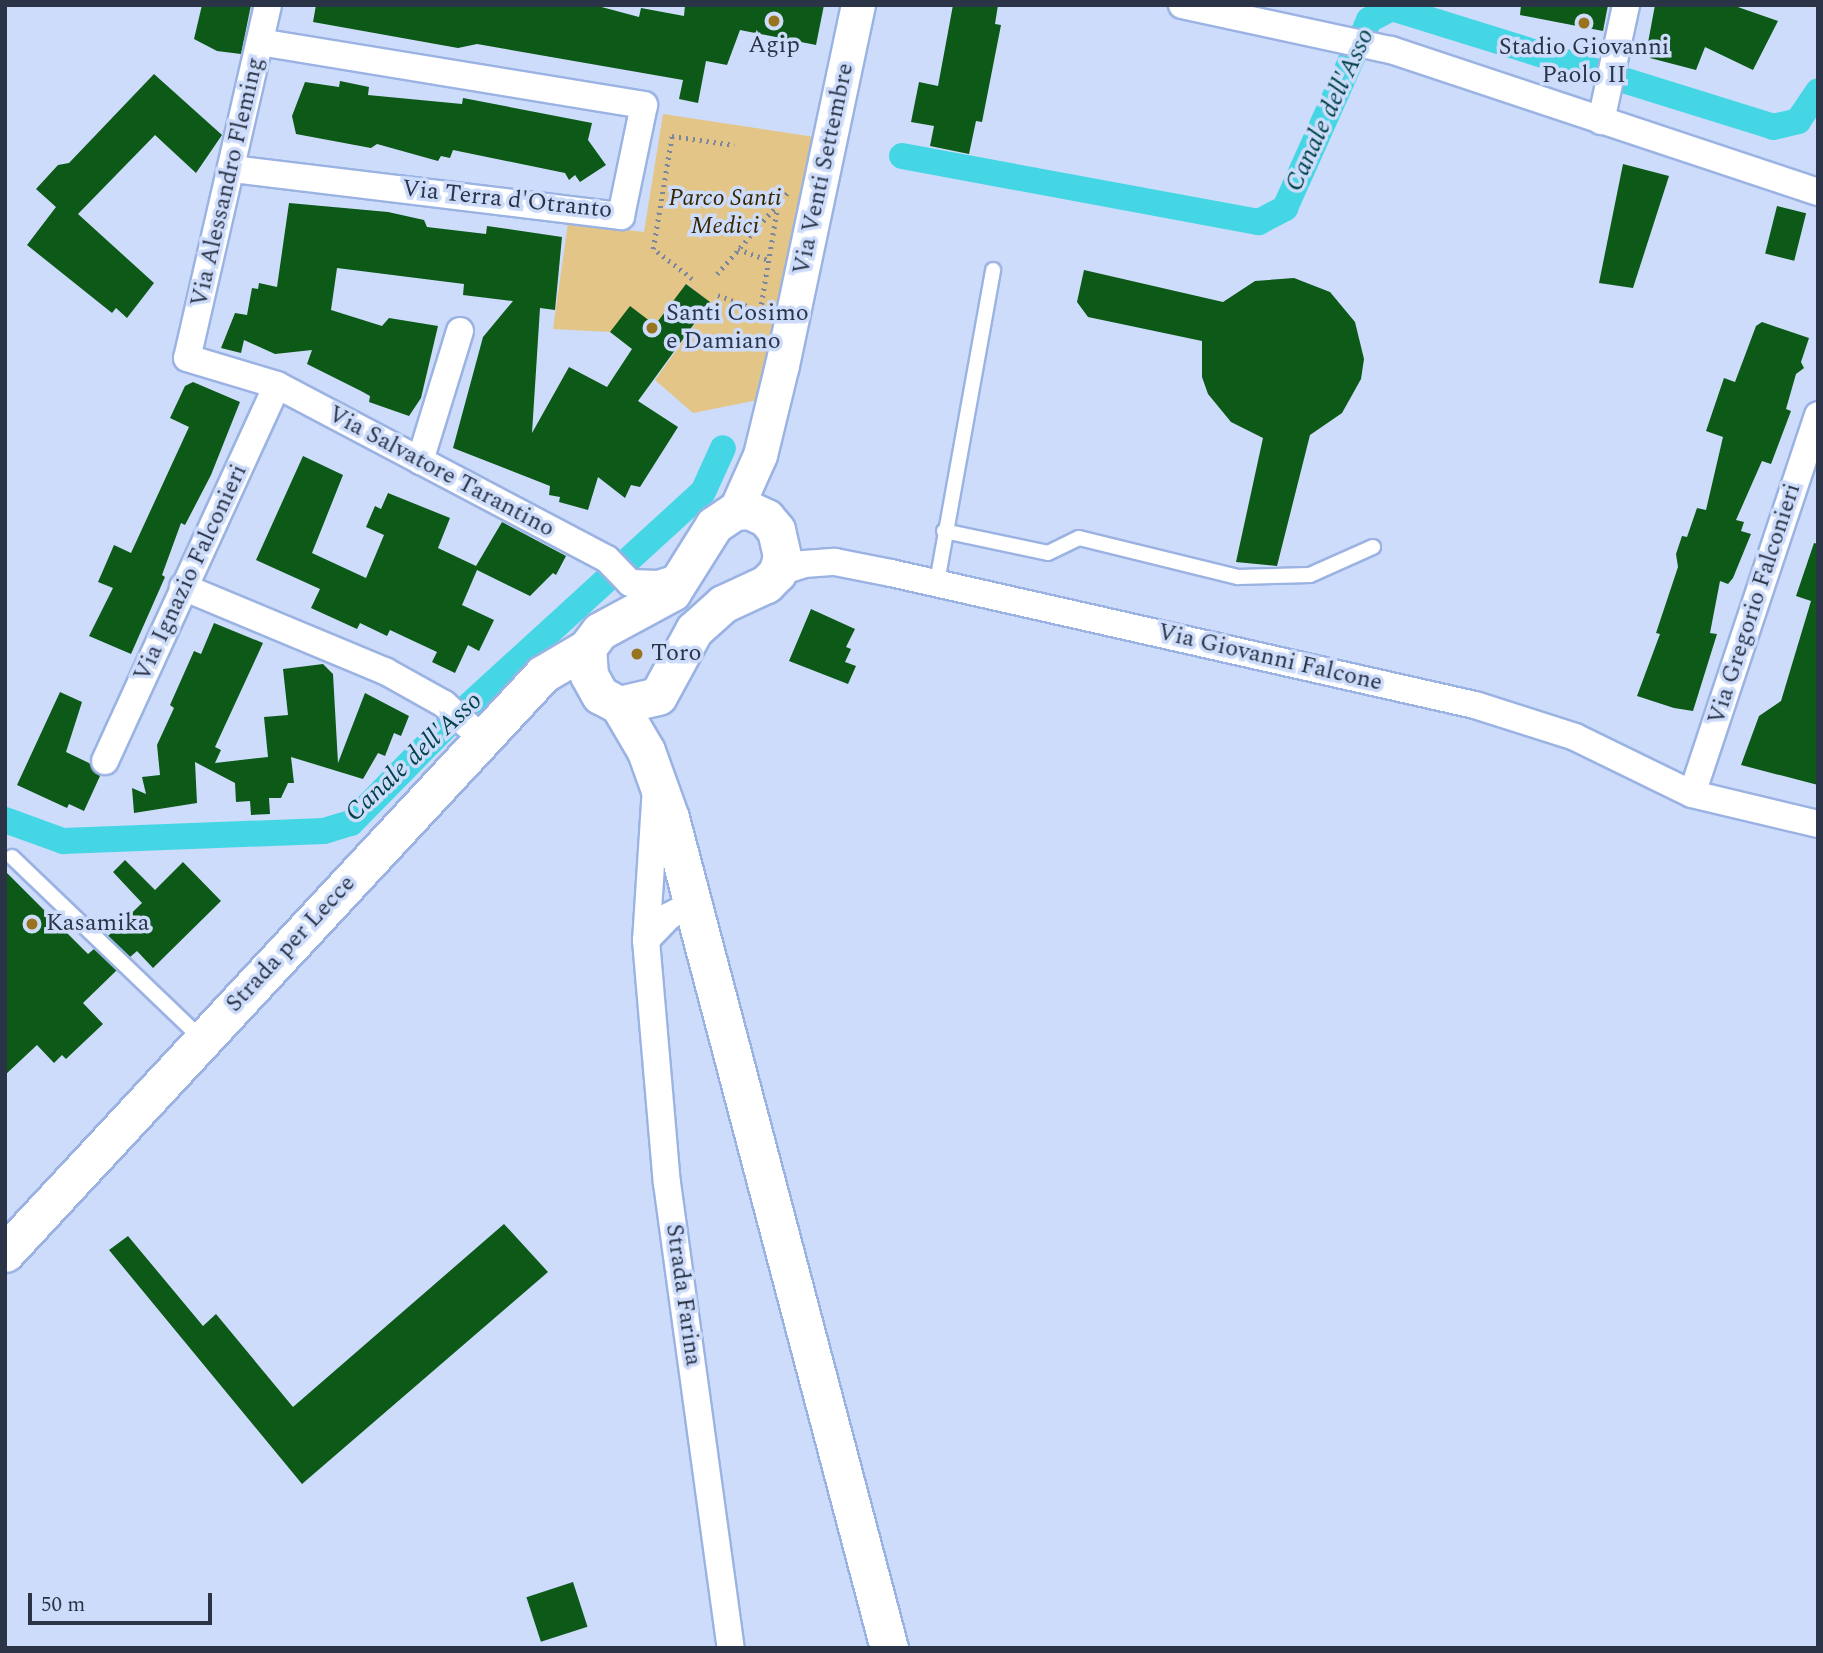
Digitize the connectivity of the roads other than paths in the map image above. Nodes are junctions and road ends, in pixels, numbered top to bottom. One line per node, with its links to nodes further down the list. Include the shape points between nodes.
1 (268, 5): 5 (street, Via Alessandro Fleming)
2 (858, 5): 15 (street, Via Venti Settembre, via 760,455)
3 (1182, 5): 6 (street, via 1391,50)
4 (1626, 5): 6 (street)
5 (260, 43): 7 (street, Via Alessandro Fleming); 7 (street, Via Terra d'Otranto, via 644,106 621,216)
6 (1604, 111): 8 (street)
7 (232, 169): 11 (street, Via Alessandro Fleming)
8 (1818, 192)
9 (993, 270): 16 (lane)
10 (460, 331): 14 (street)
11 (187, 358): 12 (street, Via Salvatore Tarantino)
12 (277, 386): 14 (street, Via Salvatore Tarantino); 22 (street, Via Ignazio Falconieri)
13 (1818, 415): 30 (street, Via Gregorio Falconieri)
14 (420, 461): 20 (street, Via Salvatore Tarantino, via 607,559 630,583 658,584)
15 (759, 519): 18 (street, Via Giovanni Falcone); 19 (main road, via 782,557); 20 (main road, Strada per Lecce, via 714,525)
16 (944, 531): 17 (lane, via 1048,553 1079,538 1238,577 1310,575); 21 (lane)
17 (1373, 547)
18 (835, 562): 19 (street, Via Giovanni Falcone, via 804,564); 21 (street, Via Giovanni Falcone)
19 (777, 573): 24 (main road, via 766,584 723,604 694,630)
20 (686, 574): 23 (main road, Strada per Lecce, via 652,607 600,631)
21 (937, 582): 30 (street, Via Giovanni Falcone, via 1475,705 1575,737)
22 (183, 587): 27 (street, via 385,671 443,704); 28 (street, Via Ignazio Falconieri)
23 (587, 648): 25 (main road, via 589,675); 26 (main road, Strada per Lecce, via 543,674)
24 (658, 696): 25 (main road); 31 (main road)
25 (609, 700): 26 (main road, via 555,692); 29 (main road, via 646,751)
26 (515, 708): 27 (main road, Strada per Lecce)
27 (476, 732): 36 (main road, Strada per Lecce)
28 (105, 761)
29 (656, 783): 31 (main road); 35 (street, Strada Farina)
30 (1692, 794): 32 (street, Via Giovanni Falcone)
31 (670, 818): 34 (main road)
32 (1818, 824)
33 (12, 857): 36 (lane)
34 (691, 905): 35 (street, via 669,916); 39 (main road)
35 (646, 940): 38 (street, Strada Farina, via 667,1183)
36 (202, 1039): 37 (main road, Strada per Lecce)
37 (5, 1252)
38 (731, 1648)
39 (890, 1648)

